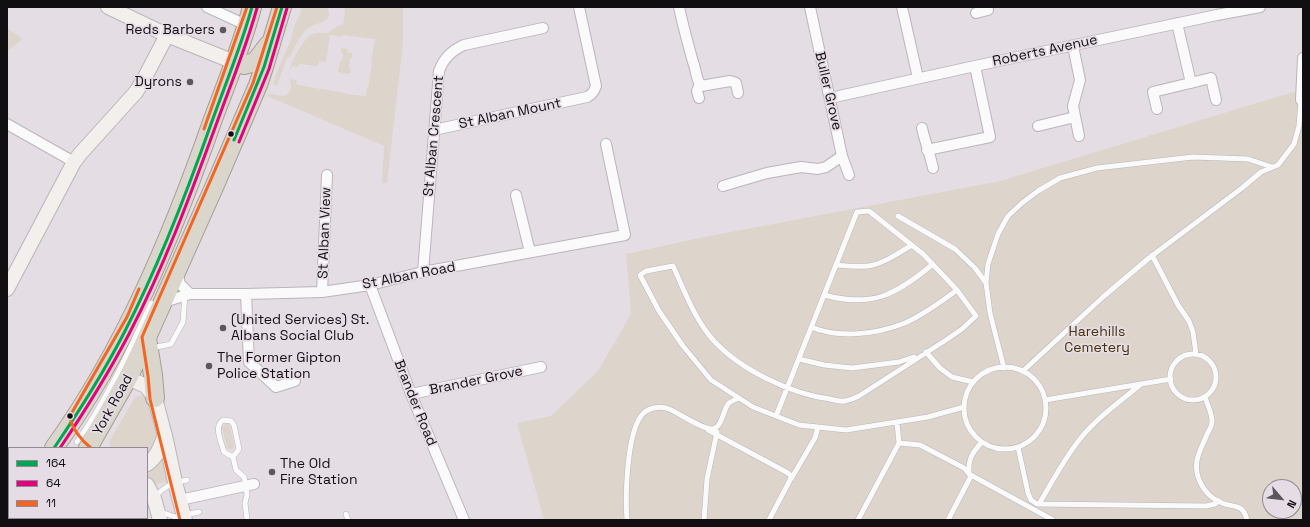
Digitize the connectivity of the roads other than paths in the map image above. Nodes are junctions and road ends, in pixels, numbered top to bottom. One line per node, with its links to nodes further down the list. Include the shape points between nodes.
1 (108, 7): 15 (street)
2 (207, 7): 11 (street)
3 (282, 7): 16 (highway, York Road)
4 (579, 7): 34 (street, St Alban Mount, via 596,86 593,93 587,97)
5 (679, 7): 23 (street, via 696,79)
6 (810, 7): 26 (street, Buller Grove)
7 (902, 7): 21 (street)
8 (987, 7): 12 (street, via 988,10)
9 (1260, 7): 10 (street, Roberts Avenue)
10 (1216, 11): 13 (street, Roberts Avenue)
11 (251, 13): 19 (highway, York Road)
12 (976, 13)
13 (1178, 23): 17 (street, Roberts Avenue); 22 (street)
14 (543, 28): 34 (street, St Alban Crescent, via 464,45 448,55 439,71)
15 (167, 35): 19 (street); 39 (street, via 136,92)
16 (272, 41): 19 (highway, via 255,62 244,65); 52 (highway, York Road, via 258,84)
17 (1072, 46): 20 (street, Roberts Avenue); 30 (street, via 1080,80 1073,106)
18 (1303, 58): 28 (street)
19 (234, 62): 76 (highway, York Road, via 164,249 131,319)
20 (975, 66): 21 (street, Roberts Avenue); 37 (street, via 990,137)
21 (918, 78): 26 (street, Roberts Avenue)
22 (1191, 83): 27 (street, via 1211,78); 29 (street, via 1153,92)
23 (700, 84): 24 (street, via 701,86 730,81 736,83); 25 (street)
24 (738, 93)
25 (698, 98)
26 (830, 98): 38 (street, Buller Grove)
27 (1216, 100)
28 (1301, 100): 41 (lane, via 1299,126 1294,144 1278,165)
29 (1157, 109)
30 (1075, 117): 32 (street); 35 (street)
31 (7, 124): 39 (street)
32 (1038, 126)
33 (922, 128): 37 (street)
34 (434, 130): 53 (street, St Alban Crescent)
35 (1079, 136)
36 (606, 144): 48 (street, St Alban Road, via 625,234)
37 (927, 150): 40 (street)
38 (842, 156): 43 (street, Buller Grove); 44 (street, via 826,167 801,167 767,173)
39 (74, 162): 56 (street)
40 (933, 168)
41 (1272, 168): 49 (lane, via 1262,172); 54 (lane, via 1248,159 1193,157 1097,168 1060,178 1038,191 1008,216 998,234 988,264)
42 (327, 175): 58 (street, St Alban View)
43 (849, 175)
44 (723, 186)
45 (516, 195): 48 (street)
46 (898, 216): 54 (lane, via 955,249)
47 (912, 245): 50 (lane); 51 (lane, via 870,266); 51 (lane, via 869,211 857,212)
48 (530, 252): 53 (street, St Alban Road)
49 (1152, 255): 66 (lane, via 1189,321); 70 (lane)
50 (934, 264): 57 (lane); 61 (lane, via 901,289 885,295 853,301)
51 (836, 265): 61 (lane)
52 (177, 272): 59 (street, via 180,284); 62 (highway, York Road)
53 (423, 272): 55 (street, St Alban Road)
54 (986, 283): 69 (lane, via 990,313)
55 (370, 284): 58 (street, St Alban Road); 78 (street, Brander Road)
56 (7, 288)
57 (957, 290): 63 (lane, via 905,323 879,331 833,333); 65 (lane, via 976,316 962,329)
58 (322, 292): 60 (street, St Alban Road)
59 (187, 294): 60 (street, St Alban Road); 62 (street, St Alban Road); 64 (lane, via 183,322 171,344)
60 (246, 294): 73 (street, via 249,362 276,387)
61 (824, 295): 63 (lane)
62 (157, 303): 64 (highway, York Road); 71 (lane, via 126,358)
63 (811, 327): 67 (lane)
64 (145, 347): 71 (highway, York Road); 80 (highway, via 153,375)
65 (926, 352): 67 (lane, via 900,362 852,368); 74 (lane, via 952,377); 77 (lane, via 859,396 844,402 815,397)
66 (1196, 354): 72 (lane, via 1177,360 1170,374); 79 (lane, via 1212,362 1217,376 1212,391)
67 (799, 359): 77 (lane)
68 (541, 367): 78 (street, Brander Grove)
69 (1004, 368): 70 (lane, via 1012,367); 74 (lane, via 984,372)
70 (1023, 371): 82 (lane, via 1035,379)
71 (122, 378): 76 (highway); 80 (street, via 146,386); 91 (highway, York Road)
72 (1171, 380): 75 (lane); 79 (lane, via 1173,388 1184,398 1192,400)
73 (295, 381)
74 (973, 382): 83 (lane)
75 (1140, 385): 82 (lane); 105 (lane, via 1104,414 1081,438)
76 (95, 386): 91 (highway, York Road)
77 (787, 388): 81 (lane, via 736,360 715,341 699,320 673,266 646,271 640,275 659,311 683,346 711,380); 84 (lane)
78 (411, 394): 115 (street, Brander Road)
79 (1204, 397): 104 (lane, via 1212,421 1196,460 1196,471 1205,490)
80 (154, 398): 90 (street)
81 (739, 398): 84 (lane); 86 (lane, via 729,402)
82 (1045, 400): 95 (lane, via 1045,419 1039,431 1030,442)
83 (964, 407): 85 (lane); 92 (lane, via 969,428)
84 (776, 416): 88 (lane)
85 (897, 422): 88 (lane, via 846,430); 93 (lane)
86 (718, 425): 87 (lane, via 710,429); 89 (lane)
87 (702, 426): 89 (lane); 116 (lane, via 668,408 650,409 642,414 636,424 627,473)
88 (818, 427): 99 (lane, via 815,438)
89 (716, 434): 99 (lane, via 788,473 791,476); 117 (lane, via 707,479)
90 (165, 435): 97 (street, via 159,452); 100 (street)
91 (86, 439): 94 (highway, York Road)
92 (982, 442): 95 (lane, via 1000,449); 98 (lane, via 971,456)
93 (899, 443): 98 (lane, via 920,445 964,468); 119 (lane)
94 (58, 447)
95 (1018, 447): 105 (lane, via 1028,493)
96 (233, 457): 96 (lane, via 239,449 234,425 231,421 223,420 218,428 224,452); 101 (lane, via 236,470)
97 (148, 463)
98 (970, 475): 106 (lane); 120 (lane)
99 (790, 480): 118 (lane)
100 (181, 481): 103 (street); 107 (lane, via 168,485)
101 (250, 485): 103 (street); 112 (lane, via 245,503)
102 (148, 488): 107 (street)
103 (180, 500): 111 (street)
104 (1219, 501): 105 (lane, via 1206,506); 123 (lane, via 1242,510)
105 (1037, 503): 106 (lane)
106 (1031, 508): 109 (lane)
107 (157, 510): 111 (lane)
108 (199, 512): 111 (lane)
109 (1038, 512): 121 (lane); 122 (lane)
110 (346, 514): 114 (lane)
111 (184, 518)
112 (246, 519): 113 (lane)
113 (253, 520)
114 (348, 520)
115 (464, 520)
116 (627, 520)
117 (704, 520)
118 (769, 520)
119 (858, 520)
120 (948, 520)
121 (1041, 520)
122 (1053, 520)
123 (1247, 520)

